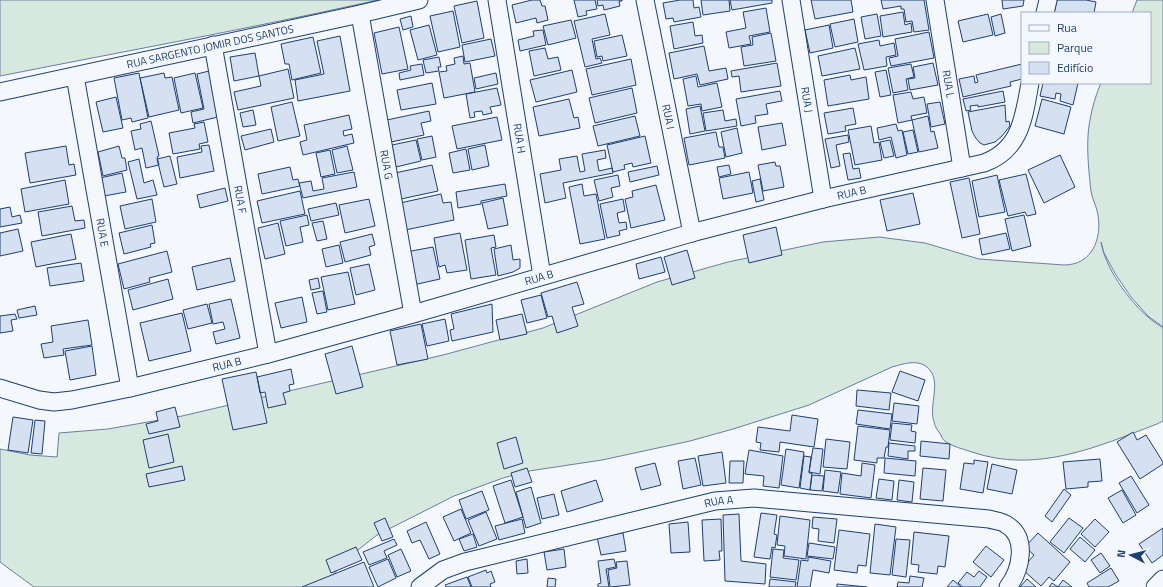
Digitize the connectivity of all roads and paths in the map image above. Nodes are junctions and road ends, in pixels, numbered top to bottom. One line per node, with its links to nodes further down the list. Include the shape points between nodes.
1 (419, 0): 8 (street, RUA SARGENTO JOMIR DOS SANTOS)
2 (497, 0): 16 (street, RUA H)
3 (645, 0): 15 (street, RUA I)
4 (791, 0): 14 (street, RUA J)
5 (935, 0): 13 (street, RUA L)
6 (1048, 0): 7 (street)
7 (1045, 12)
8 (360, 14): 9 (street, RUA SARGENTO JOMIR DOS SANTOS); 17 (street, RUA G)
9 (214, 45): 10 (street, RUA SARGENTO JOMIR DOS SANTOS); 18 (street, RUA F)
10 (75, 76): 12 (street, RUA SARGENTO JOMIR DOS SANTOS); 20 (street, RUA E)
11 (1030, 84): 13 (street, RUA B, via 1015,139 1001,154 990,161)
12 (0, 92)
13 (962, 168): 14 (street, RUA B)
14 (823, 199): 15 (street, RUA B)
15 (692, 233): 16 (street, RUA B)
16 (542, 276): 17 (street, RUA B)
17 (413, 314): 18 (street, RUA B)
18 (268, 354): 20 (street, RUA B)
19 (0, 388): 20 (street, RUA B, via 54,402)
20 (130, 388)
21 (1163, 579): 24 (street)
22 (422, 586): 23 (street, RUA A, via 443,570 465,562 715,500 754,498 989,519 1005,524 1014,531 1020,542 1019,564)
23 (1008, 587)
24 (1155, 587)

